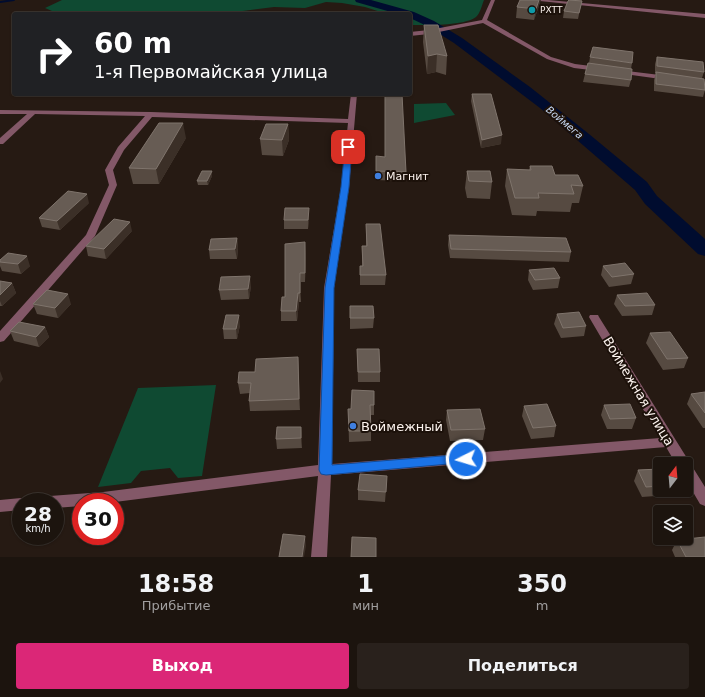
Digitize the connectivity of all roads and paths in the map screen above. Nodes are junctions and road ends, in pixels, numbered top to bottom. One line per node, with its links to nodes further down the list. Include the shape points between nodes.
1 (493, 0): 4 (street)
2 (532, 0): 3 (street)
3 (705, 16)
4 (484, 21): 5 (street); 6 (street, via 549,58 574,66)
5 (412, 34)
6 (603, 70)
7 (610, 71): 8 (street)
8 (673, 79)
9 (354, 96): 13 (street)
10 (0, 112): 11 (street)
11 (33, 112): 12 (street); 14 (street)
12 (151, 114): 13 (street); 16 (street, via 121,149 109,170 113,185 90,236)
13 (351, 121): 19 (street, via 345,187 329,288)
14 (0, 142)
15 (594, 317): 17 (street, Воймежная улица)
16 (0, 338)
17 (670, 442): 18 (street, Воймежная улица); 19 (street)
18 (679, 457)
19 (326, 470): 22 (street); 25 (street)
20 (693, 480): 21 (street)
21 (705, 500)
22 (64, 501)
23 (12, 505): 24 (street)
24 (0, 506)
25 (319, 557)

